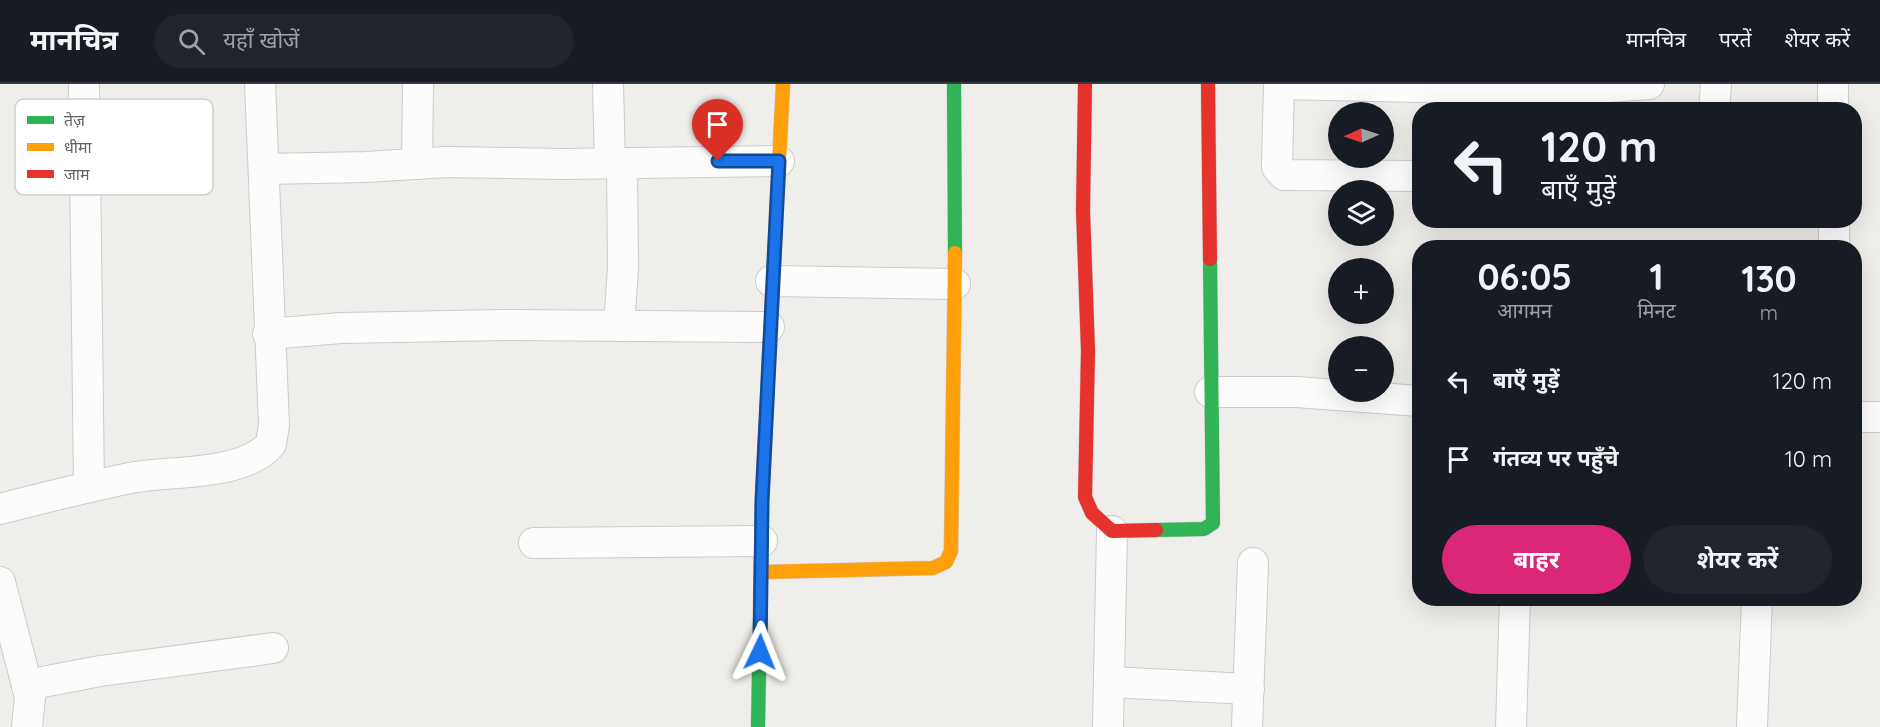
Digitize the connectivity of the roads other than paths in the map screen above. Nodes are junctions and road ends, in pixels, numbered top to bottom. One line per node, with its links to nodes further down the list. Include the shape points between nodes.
1 (84, 84): 15 (street)
2 (260, 84): 21 (street)
3 (418, 84): 20 (street)
4 (608, 84): 19 (street)
5 (783, 84): 18 (street)
6 (954, 84): 25 (street)
7 (1085, 84): 35 (street, via 1085,497 1092,513)
8 (1208, 84): 29 (street)
9 (1279, 84): 13 (street); 22 (street, via 1277,167 1284,175)
10 (1649, 84): 14 (street)
11 (1716, 84): 16 (street)
12 (1833, 84): 17 (street)
13 (1450, 85): 14 (street)
14 (1568, 94)
15 (84, 99)
16 (1715, 102)
17 (1833, 102)
18 (779, 161): 19 (street); 24 (street)
19 (616, 163): 20 (street); 26 (street, via 623,268)
20 (417, 164): 21 (street)
21 (265, 169): 28 (street)
22 (1412, 176)
23 (85, 195): 33 (street)
24 (771, 281): 25 (street); 27 (street)
25 (955, 284): 39 (street, via 952,537 946,561 933,568)
26 (619, 326): 27 (street); 28 (street, via 341,328)
27 (769, 327): 36 (street)
28 (268, 334): 33 (street, via 274,434 267,449 214,469 134,477)
29 (1210, 392): 30 (street, via 1296,392); 35 (street, via 1213,523 1204,528)
30 (1412, 400)
31 (1862, 417): 32 (street)
32 (1880, 417)
33 (89, 487): 34 (street)
34 (0, 509)
35 (1113, 531): 44 (street)
36 (762, 542): 37 (street); 39 (street)
37 (534, 543)
38 (1253, 563): 46 (street)
39 (762, 572): 48 (street)
40 (0, 582): 45 (street)
41 (1515, 606): 51 (street)
42 (1757, 606): 52 (street)
43 (273, 648): 45 (street)
44 (1110, 682): 46 (street); 49 (street)
45 (27, 685): 47 (street)
46 (1249, 689): 50 (street)
47 (27, 727)
48 (758, 727)
49 (1108, 727)
50 (1247, 727)
51 (1511, 727)
52 (1752, 727)

